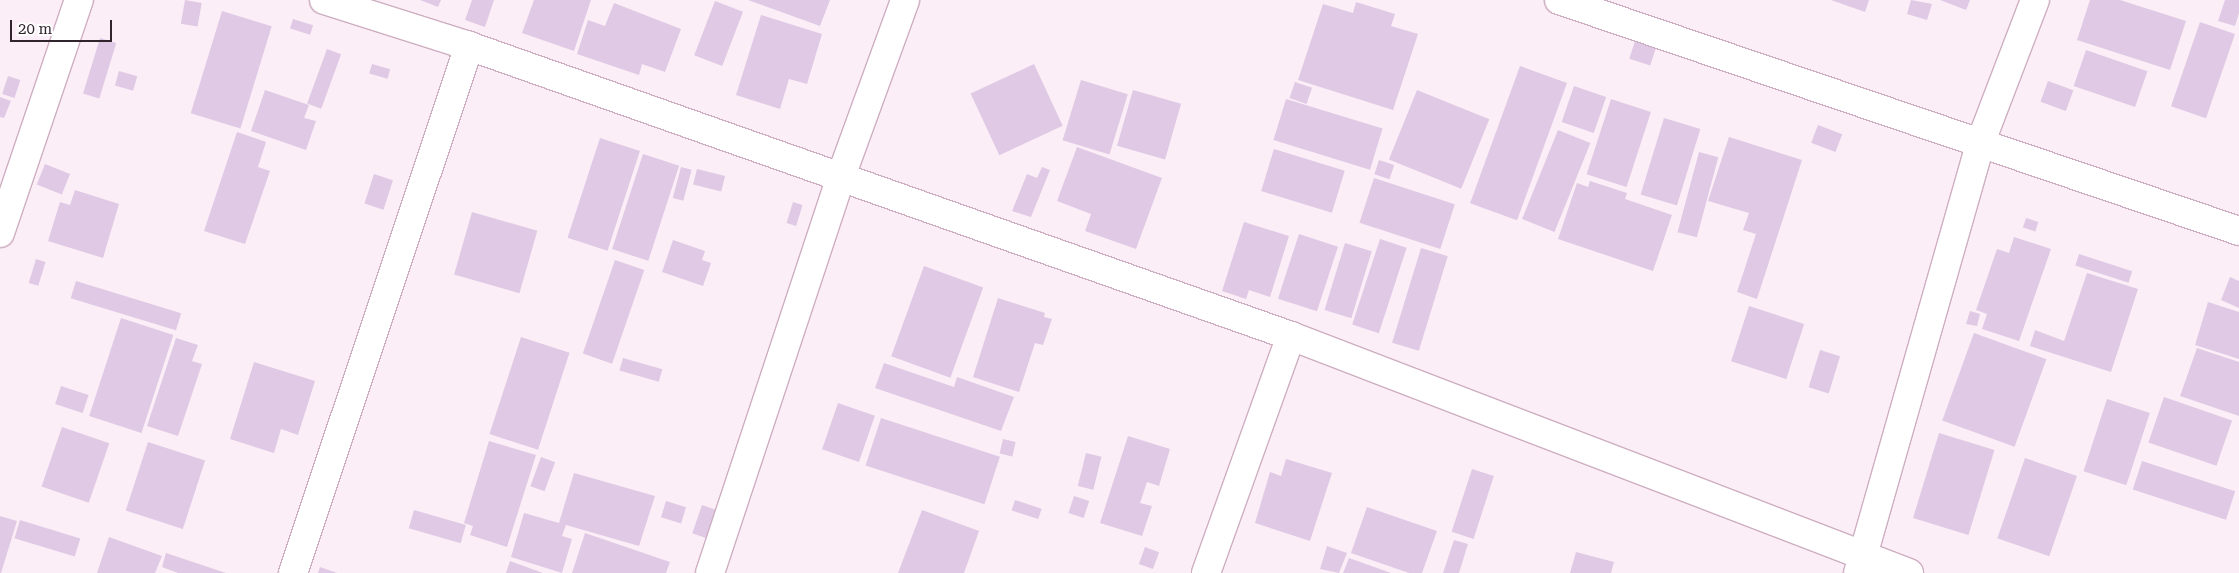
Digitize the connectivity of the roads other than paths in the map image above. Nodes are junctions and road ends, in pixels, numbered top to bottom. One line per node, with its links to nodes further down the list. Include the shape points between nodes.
1 (79, 0): 10 (street)
2 (324, 0): 6 (street)
3 (905, 0): 8 (street)
4 (1559, 0): 7 (street)
5 (2035, 0): 7 (street)
6 (469, 46): 8 (street); 13 (street)
7 (1980, 144): 9 (street); 12 (street)
8 (840, 179): 11 (street); 14 (street)
9 (2239, 232)
10 (0, 234)
11 (1291, 336): 12 (street); 15 (street)
12 (1860, 565): 16 (street)
13 (293, 573)
14 (710, 573)
15 (1206, 573)
16 (1909, 573)

